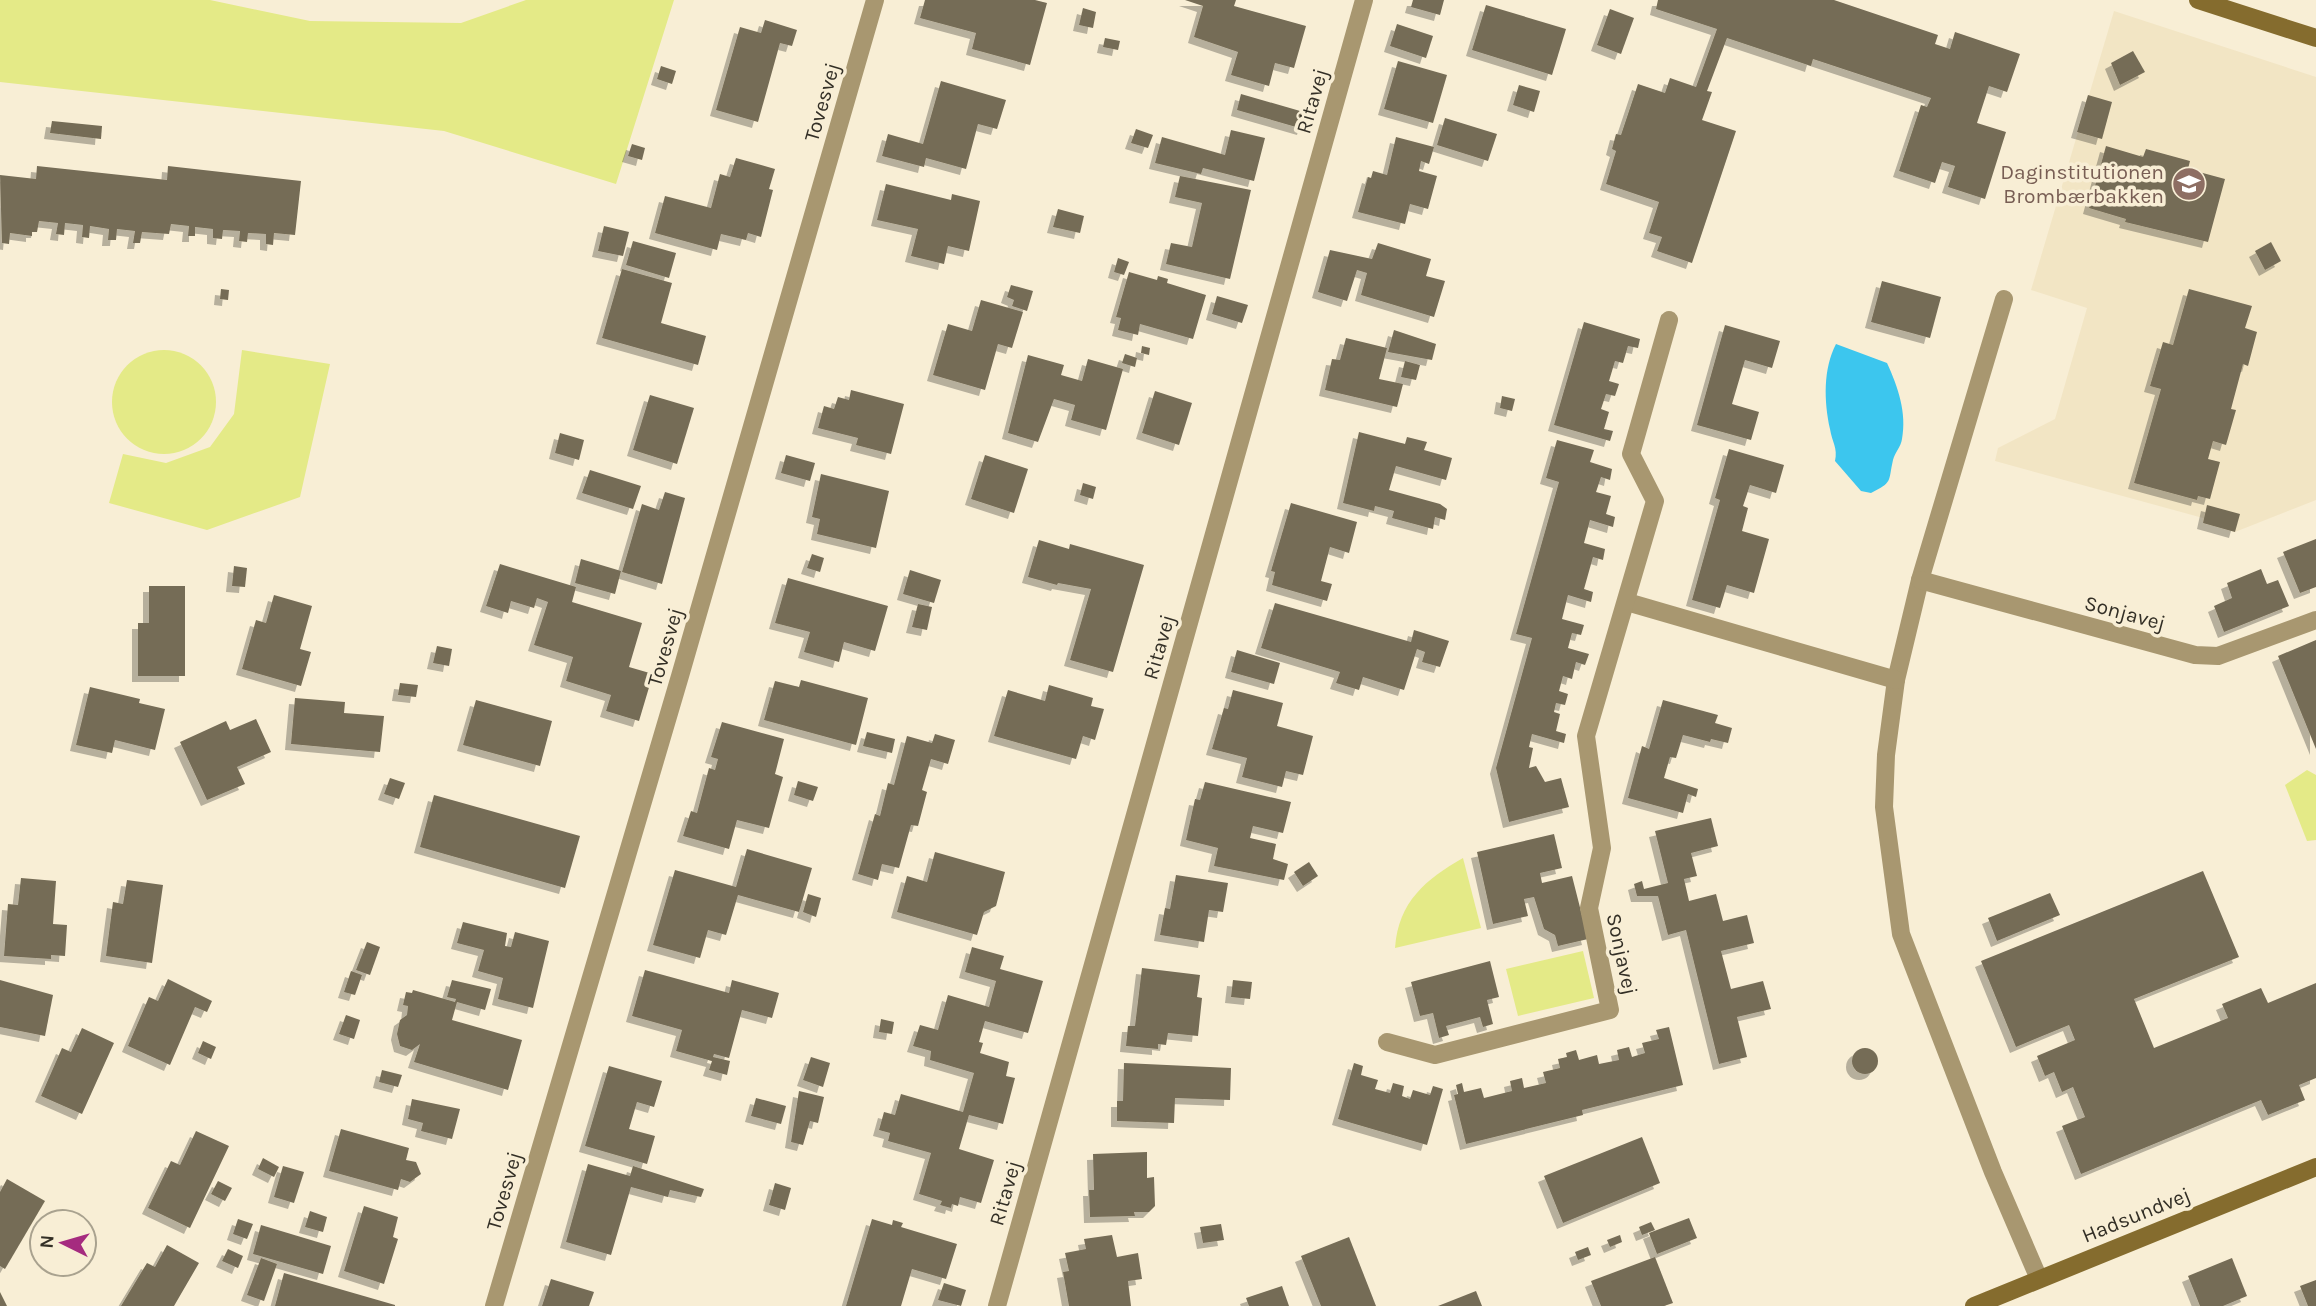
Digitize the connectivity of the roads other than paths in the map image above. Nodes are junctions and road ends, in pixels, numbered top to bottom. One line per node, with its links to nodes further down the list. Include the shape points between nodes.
1 (875, 0): 14 (street, Tovesvej)
2 (1364, 0): 15 (street, Ritavej)
3 (2198, 0): 4 (street)
4 (2316, 38)
5 (2004, 299): 7 (street)
6 (1669, 320): 8 (street, Sonjavej, via 1631,454 1655,501)
7 (1920, 580): 9 (street, Sonjavej, via 2194,655 2218,656); 10 (street)
8 (1627, 602): 10 (street); 11 (street, Sonjavej, via 1586,736 1602,848 1589,908 1610,1010 1435,1055)
9 (2316, 620)
10 (1896, 680): 13 (street, via 1884,807 1901,934)
11 (1387, 1042)
12 (2316, 1167): 13 (street, Hadsundvej)
13 (2039, 1279): 16 (street, Hadsundvej)
14 (494, 1306)
15 (997, 1306)
16 (1974, 1306)

